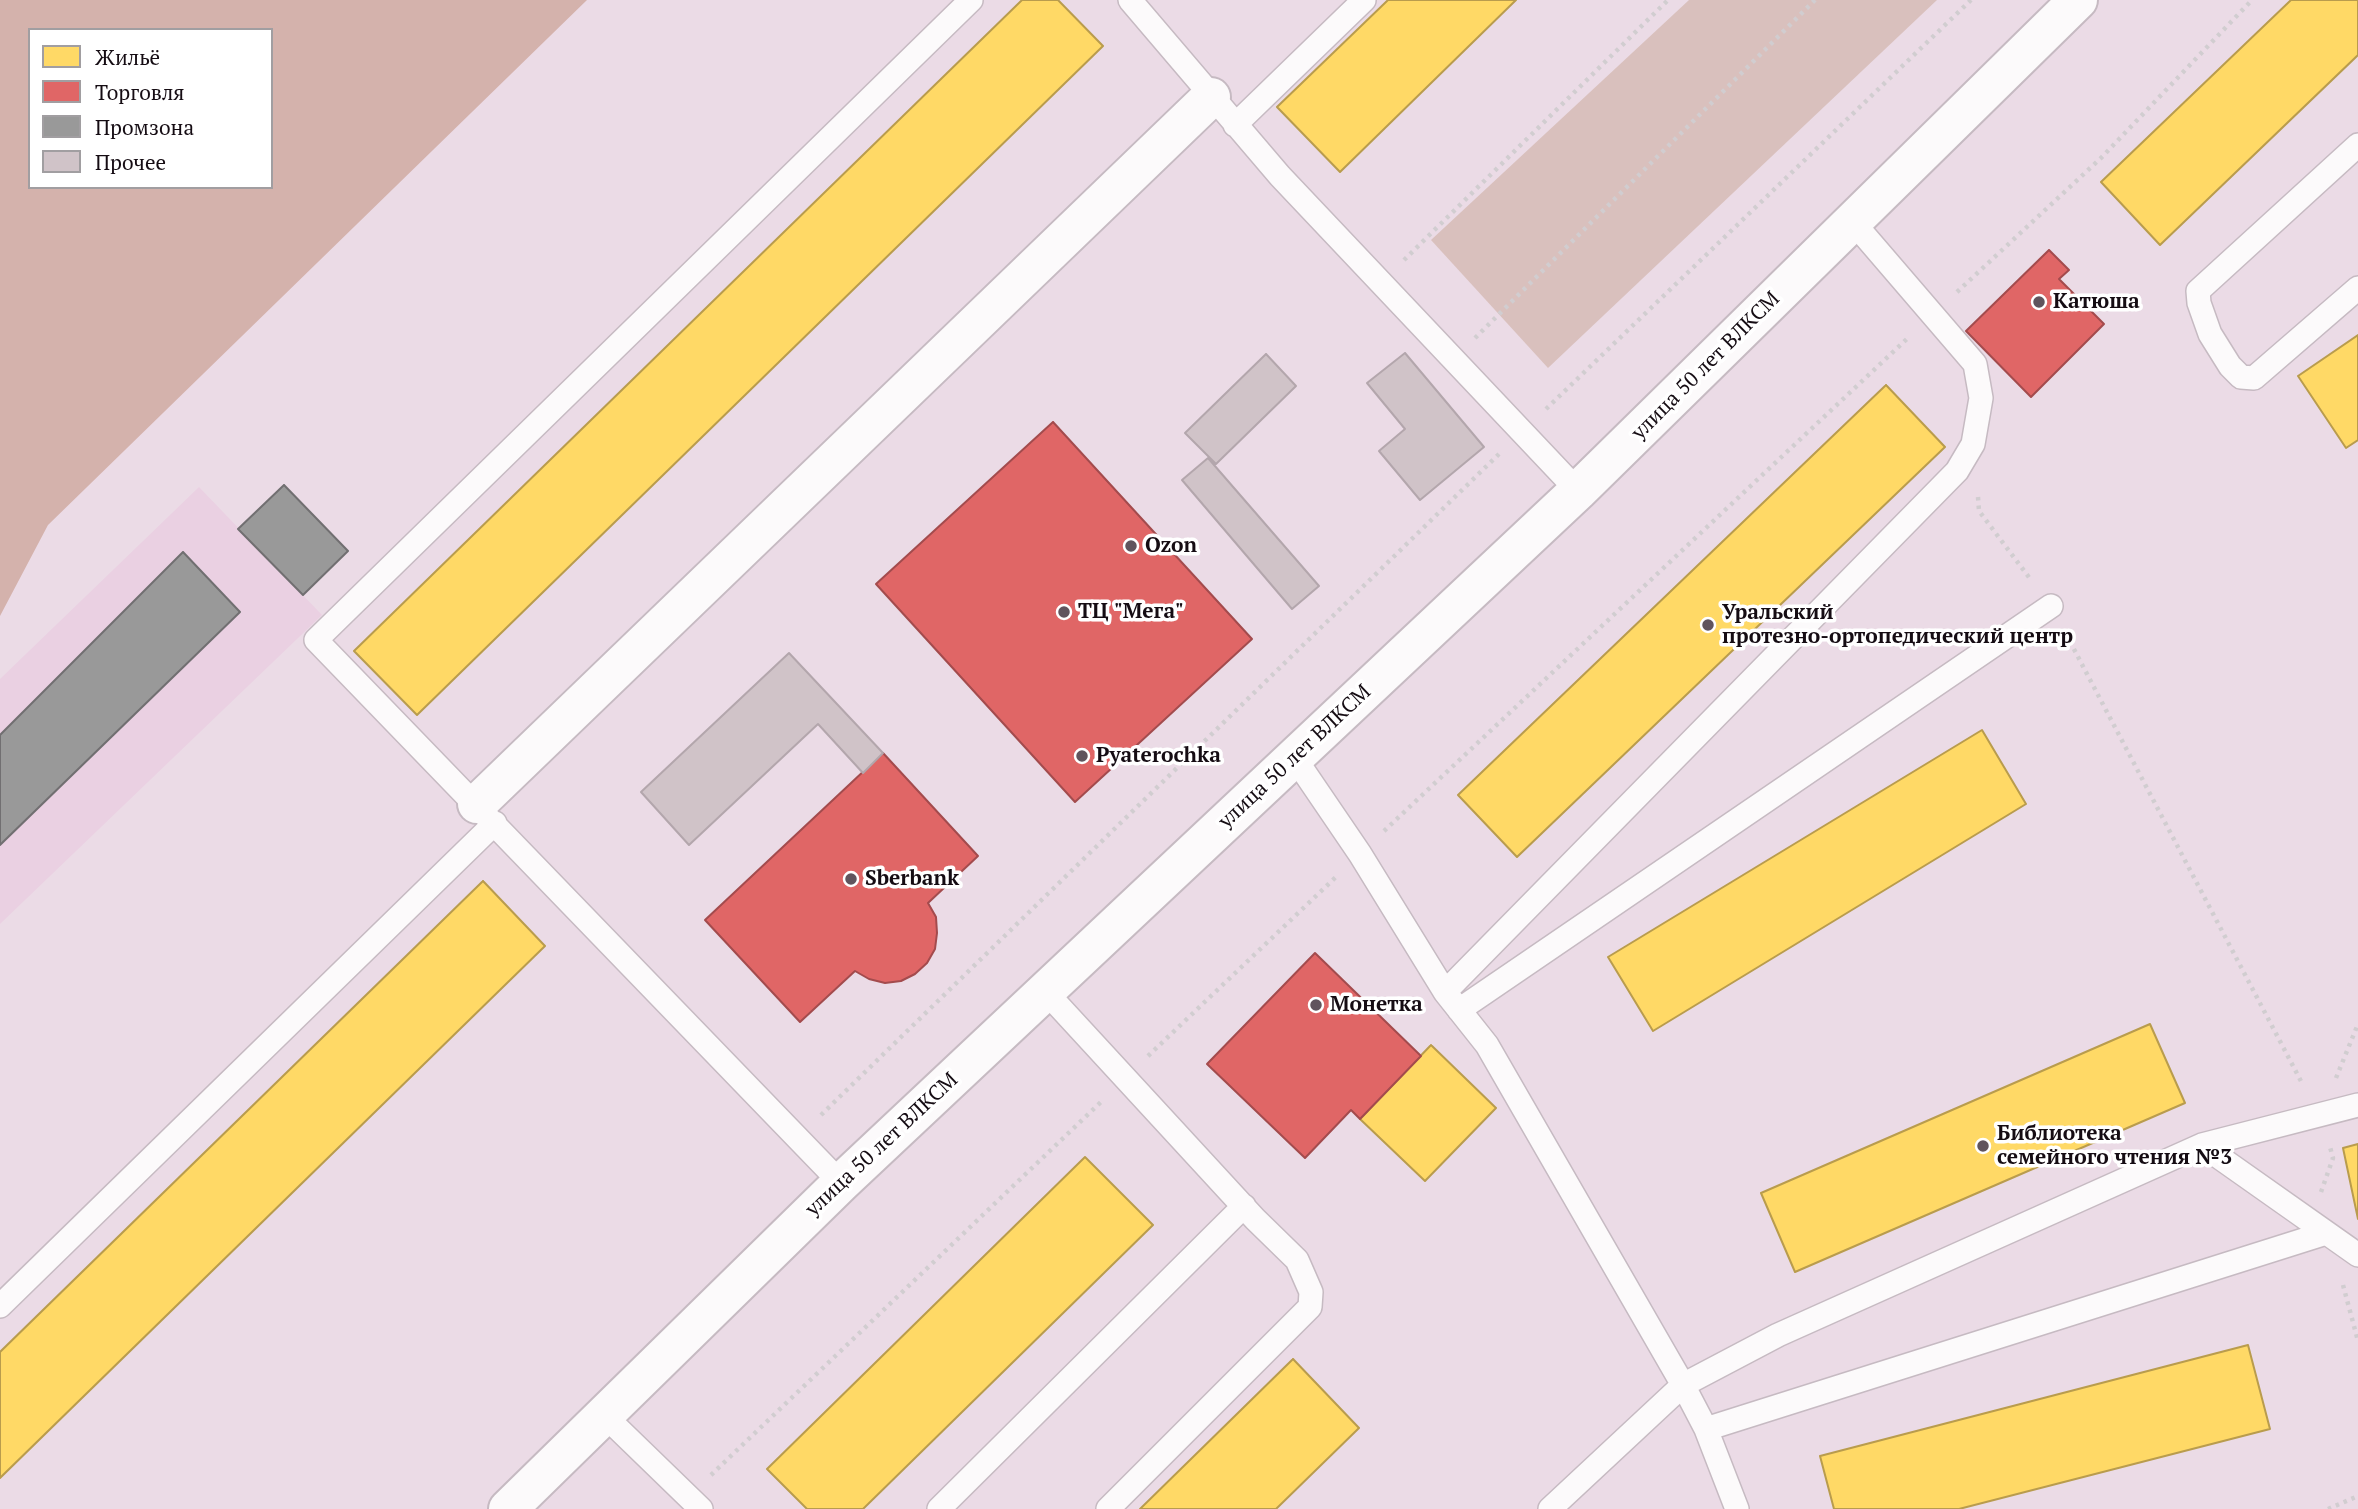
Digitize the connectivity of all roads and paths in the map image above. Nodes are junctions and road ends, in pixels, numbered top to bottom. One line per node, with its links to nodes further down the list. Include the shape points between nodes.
1 (971, 0): 22 (lane, via 316,640)
2 (1130, 0): 9 (lane)
3 (1364, 0): 9 (lane)
4 (1668, 0): 12 (path)
5 (1815, 0): 16 (path)
6 (1971, 0): 17 (path)
7 (2078, 0): 11 (street, улица 50 лет ВЛКСМ)
8 (2252, 0): 14 (path, via 2101,158)
9 (1223, 111): 12 (lane); 22 (street)
10 (2358, 145): 13 (lane, via 2198,291 2203,320 2230,366 2241,377 2254,378)
11 (1853, 222): 18 (lane, via 1975,364 1981,398); 19 (street, улица 50 лет ВЛКСМ)
12 (1382, 283): 16 (lane)
13 (2358, 288)
14 (1948, 300)
15 (1918, 329): 23 (path)
16 (1454, 359): 17 (lane)
17 (1523, 431): 19 (lane); 31 (path)
18 (1973, 444): 20 (path, via 1979,511); 25 (lane, via 1957,471)
19 (1578, 491): 21 (street, улица 50 лет ВЛКСМ)
20 (2051, 606): 25 (lane); 30 (path)
21 (1294, 757): 23 (lane); 24 (street, улица 50 лет ВЛКСМ)
22 (486, 814): 31 (lane); 37 (lane)
23 (1360, 854): 25 (lane); 27 (path)
24 (1045, 991): 33 (street, улица 50 лет ВЛКСМ); 34 (lane)
25 (1452, 1001): 39 (lane, via 1487,1045)
26 (2358, 1024): 30 (path)
27 (1138, 1066)
28 (1108, 1095): 42 (path)
29 (2358, 1105): 30 (lane)
30 (2321, 1114): 32 (lane); 35 (path, via 2333,1158)
31 (798, 1138): 33 (lane)
32 (2202, 1145): 35 (lane); 39 (lane, via 1778,1335)
33 (841, 1183): 40 (street, улица 50 лет ВЛКСМ)
34 (1244, 1206): 46 (lane); 47 (lane, via 1297,1260 1311,1292 1310,1307)
35 (2315, 1236): 36 (lane); 38 (path, via 2344,1286); 41 (lane)
36 (2358, 1255)
37 (0, 1306)
38 (2358, 1341)
39 (1683, 1385): 41 (lane); 48 (lane)
40 (604, 1415): 44 (street, улица 50 лет ВЛКСМ); 45 (lane)
41 (1706, 1429): 49 (lane)
42 (705, 1480)
43 (2358, 1496): 50 (path)
44 (508, 1509)
45 (701, 1509)
46 (939, 1509)
47 (1108, 1509)
48 (1550, 1509)
49 (1737, 1509)
50 (2328, 1509)

